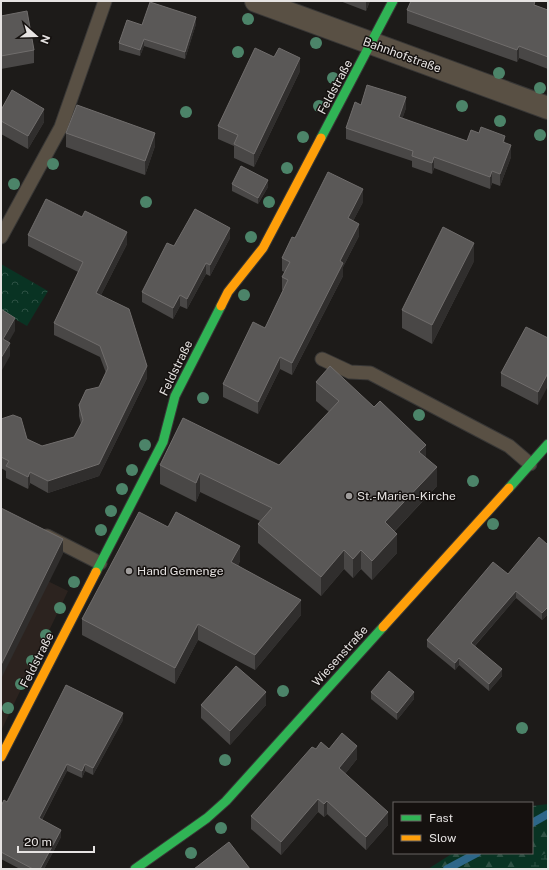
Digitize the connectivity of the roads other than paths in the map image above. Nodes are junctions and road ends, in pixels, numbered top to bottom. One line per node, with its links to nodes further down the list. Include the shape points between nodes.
1 (105, 1): 6 (lane, via 61,126)
2 (256, 1): 4 (street, Bahnhofstraße)
3 (393, 1): 4 (street, Feldstraße)
4 (371, 44): 5 (street, Bahnhofstraße); 11 (street, Feldstraße, via 263,248 228,292 175,396 162,442)
5 (548, 108)
6 (1, 237)
7 (322, 359): 9 (lane, via 350,372 370,373 509,446)
8 (548, 444): 9 (street, Wiesenstraße)
9 (530, 464): 13 (street, Wiesenstraße, via 226,801 207,818)
10 (35, 530): 11 (lane)
11 (100, 564): 12 (street, Feldstraße)
12 (1, 757)
13 (135, 869)

